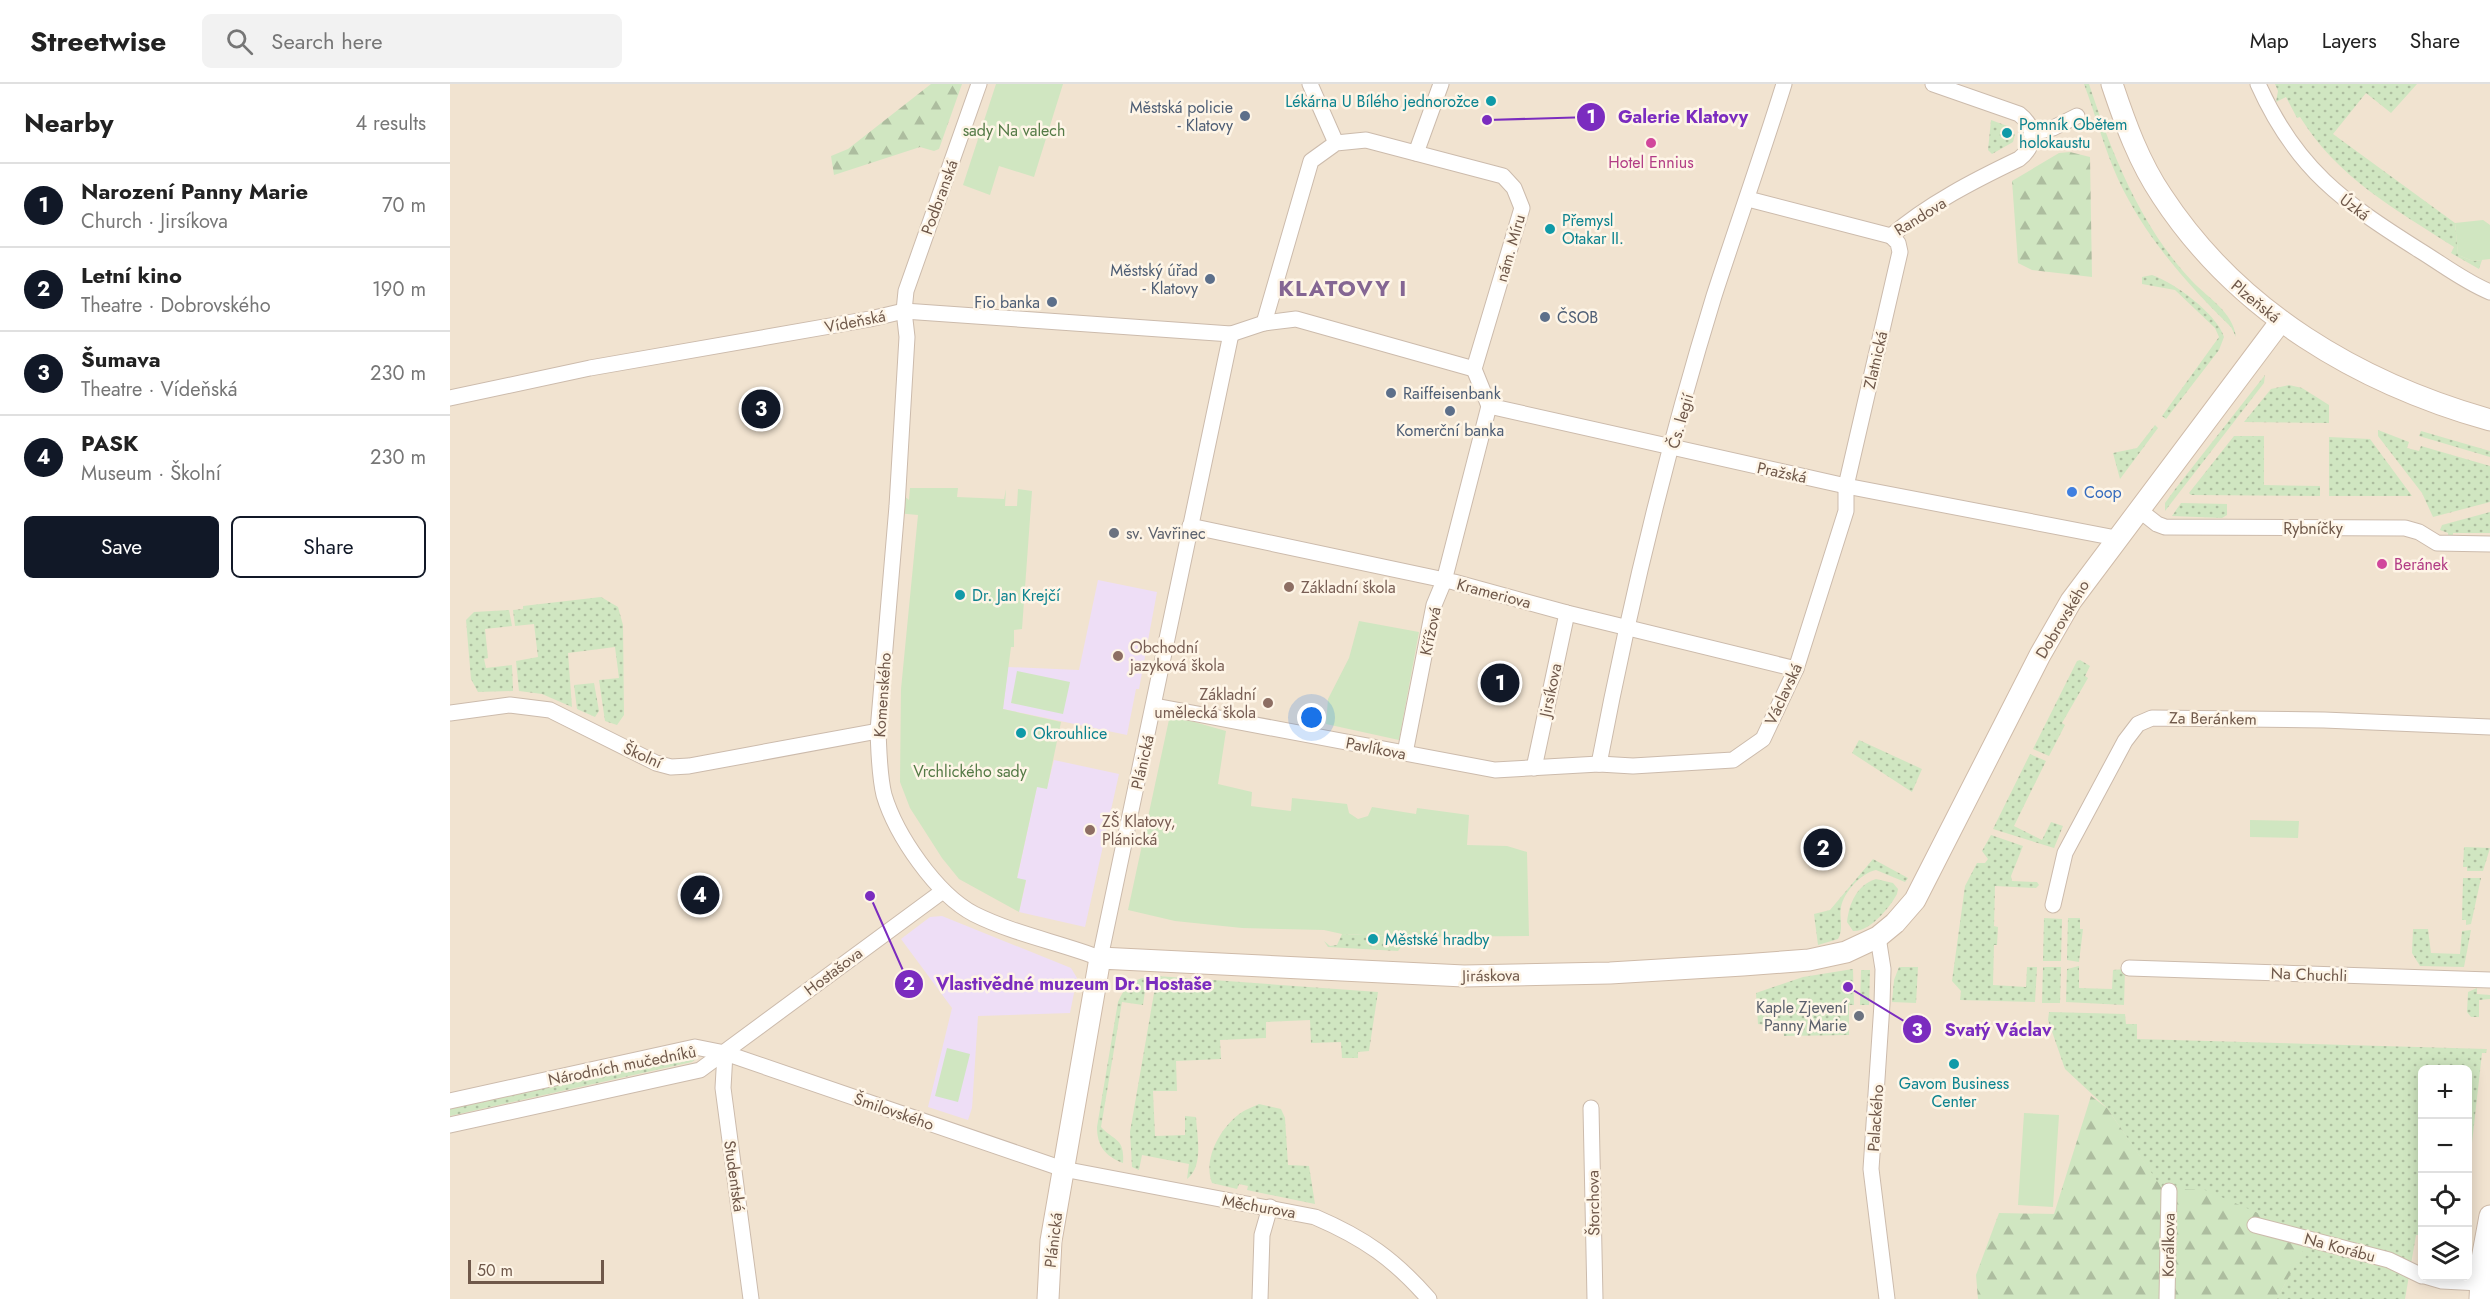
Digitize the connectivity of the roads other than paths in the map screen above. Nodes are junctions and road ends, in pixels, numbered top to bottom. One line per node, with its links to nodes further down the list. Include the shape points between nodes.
1 (979, 84): 15 (street, Podbranská, via 906,291)
2 (1310, 84): 10 (street)
3 (1440, 84): 11 (street)
4 (1784, 84): 12 (street, Čs. legií)
5 (1933, 84): 9 (street, via 2019,114)
6 (2112, 84): 16 (main road, Plzeňská, via 2136,148 2162,196 2233,283)
7 (2258, 84): 14 (street, Úzká, via 2286,136 2324,183 2361,213)
8 (2078, 116): 9 (street)
9 (2032, 133): 13 (street, Randova, via 2030,148 2019,159 1942,201)
10 (1336, 143): 11 (street, nám. Míru, via 1366,140); 17 (street, nám. Míru, via 1311,160)
11 (1416, 153): 19 (street, nám. Míru, via 1503,176 1522,208)
12 (1748, 199): 13 (street, Randova); 23 (street, Čs. legií, via 1714,296)
13 (1891, 236): 24 (street, Zlatnická, via 1900,252)
14 (2490, 292)
15 (904, 311): 18 (street, Vídeňská); 20 (street, Vídeňská, via 590,368); 36 (street, Komenského, via 907,337 898,491)
16 (2281, 321): 22 (main road, Plzeňská, via 2325,353 2380,381); 25 (main road, Dobrovského)
17 (1264, 323): 18 (street, Vídeňská); 19 (street, via 1296,319)
18 (1231, 334): 26 (street, Plánická)
19 (1474, 369): 21 (street)
20 (450, 398)
21 (1489, 406): 23 (street, Pražská); 29 (street, Křížová)
22 (2490, 420)
23 (1672, 448): 24 (street, Pražská); 31 (street, Čs. legií)
24 (1846, 486): 27 (street, Pražská); 32 (street, Václavská, via 1846,511)
25 (2138, 509): 27 (main road, Dobrovského); 28 (street, Rybníčky, via 2165,527 2405,528 2437,543)
26 (1190, 526): 29 (street, Krameriova); 33 (street, Plánická)
27 (2116, 538): 42 (main road, Dobrovského, via 2040,655 1915,900)
28 (2490, 544)
29 (1444, 581): 30 (street, Krameriova); 37 (street, Křížová, via 1434,604)
30 (1566, 613): 31 (street, Krameriova); 39 (street, Jirsíkova)
31 (1625, 627): 32 (street, Krameriova); 38 (street, Čs. legií)
32 (1796, 669): 38 (street, Václavská, via 1763,739 1732,760 1633,766)
33 (1155, 706): 37 (street, Pavlíkova); 43 (street, Plánická)
34 (450, 713): 36 (street, Školní, via 510,705 550,710 671,767 760,755)
35 (2490, 727): 41 (street, Za Beránkem, via 2152,718 2138,724 2125,741 2066,853)
36 (878, 731): 40 (street, Komenského, via 884,794 893,817)
37 (1406, 753): 39 (street, Pavlíkova, via 1495,770)
38 (1599, 764): 39 (street, Pavlíkova)
39 (1534, 768)
40 (943, 891): 43 (street, Komenského, via 973,913); 46 (street, Hostašova)
41 (2053, 905)
42 (1878, 937): 43 (main road, Jiráskova, via 1828,957 1610,973 1407,975); 63 (street, Palackého, via 1883,969 1882,1004 1871,1169)
43 (1100, 958): 50 (main road, Plánická)
44 (2129, 968): 45 (street, Na Chuchli)
45 (2490, 980)
46 (726, 1053): 47 (street, Národních mučedníků, via 695,1047); 49 (street, Národních mučedníků, via 700,1070); 50 (street, Šmilovského); 58 (street, Studentská, via 723,1088)
47 (450, 1101)
48 (1591, 1108): 62 (street, Štorchova)
49 (450, 1125)
50 (1063, 1169): 52 (street, Měchurova); 59 (main road, Plánická, via 1051,1241)
51 (2169, 1191): 64 (street, Korálkova)
52 (1270, 1207): 60 (street, via 1262,1235); 61 (street, Měchurova, via 1315,1217 1354,1234 1387,1256)
53 (2490, 1216): 57 (main road)
54 (2255, 1225): 55 (street, Na Korábu, via 2389,1260)
55 (2418, 1273)
56 (2442, 1281): 57 (street, Na Korábu)
57 (2480, 1291)
58 (751, 1299)
59 (1048, 1299)
60 (1260, 1299)
61 (1429, 1299)
62 (1595, 1299)
63 (1887, 1299)
64 (2167, 1299)

